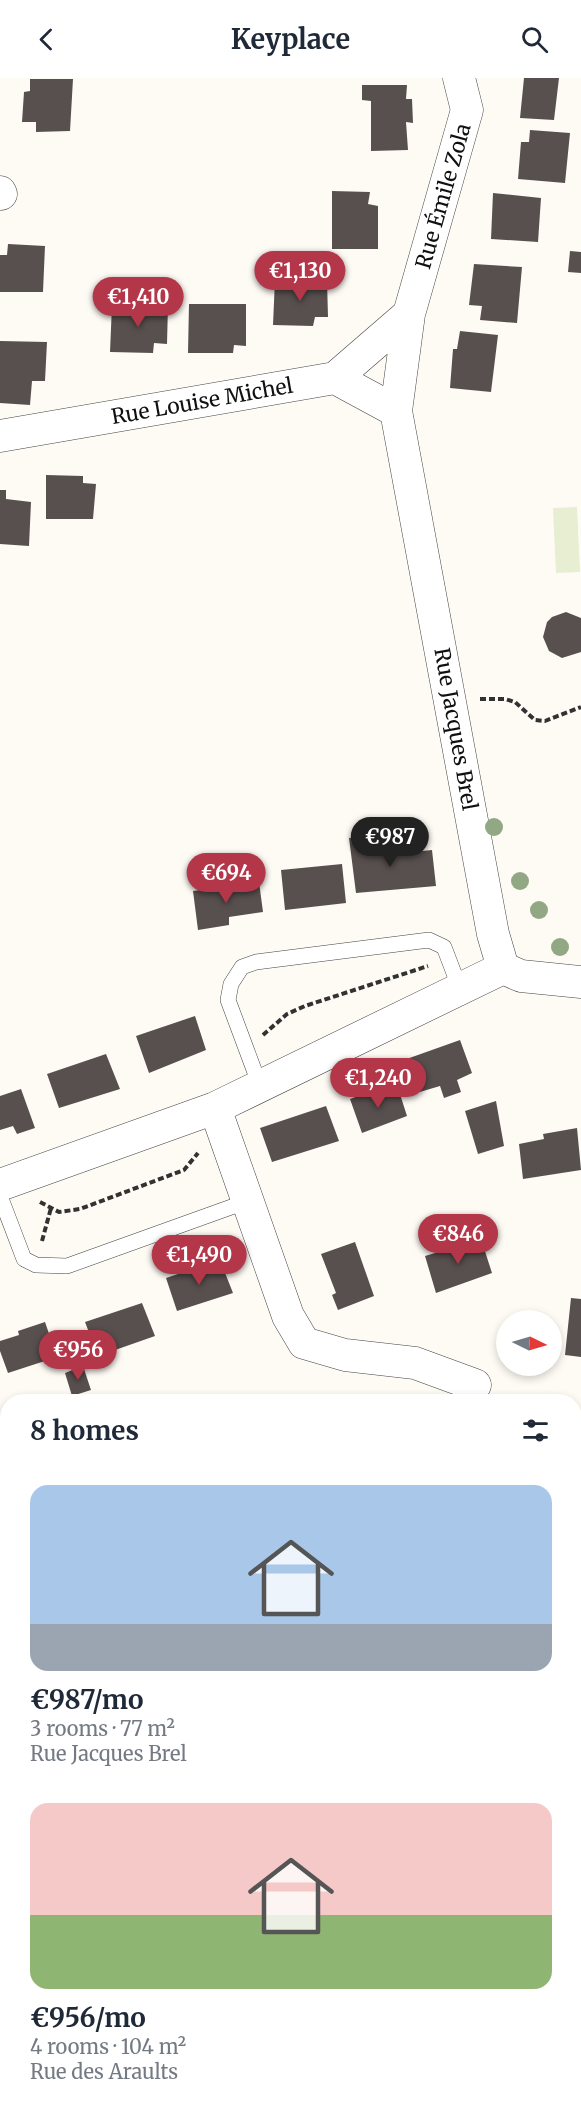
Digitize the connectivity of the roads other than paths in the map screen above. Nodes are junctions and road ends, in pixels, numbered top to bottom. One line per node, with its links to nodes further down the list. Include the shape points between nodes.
1 (459, 78): 3 (street, Rue Émile Zola)
2 (477, 78): 3 (street)
3 (467, 110): 4 (street, Rue Émile Zola)
4 (409, 314): 5 (street); 6 (street, Rue Émile Zola)
5 (335, 378): 6 (street); 7 (street, Rue Louise Michel)
6 (396, 411): 8 (street, Rue Jacques Brel, via 493,934)
7 (0, 436)
8 (503, 968): 9 (street, via 521,976); 10 (street)
9 (581, 982)
10 (460, 989): 11 (street); 11 (lane, via 444,947 429,940 242,967 231,984 228,1000)
11 (260, 1086): 12 (street)
12 (219, 1119): 13 (street); 14 (street)
13 (7, 1186): 14 (lane, via 24,1260 36,1265 67,1266)
14 (248, 1201): 15 (street, via 288,1316 304,1343 345,1355 415,1363)
15 (475, 1385)

